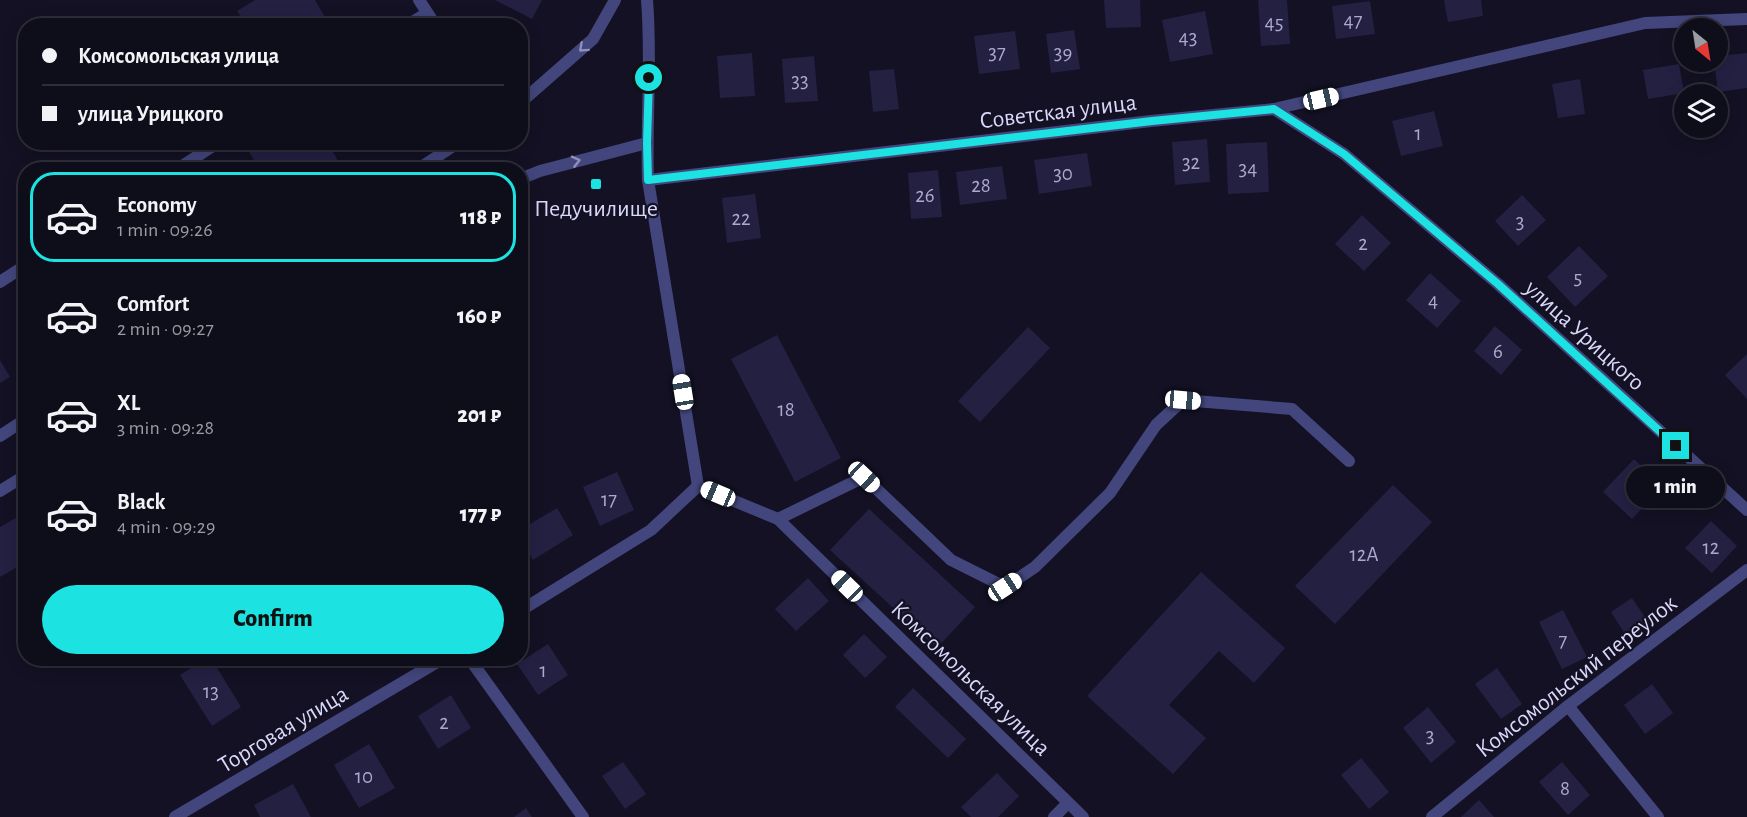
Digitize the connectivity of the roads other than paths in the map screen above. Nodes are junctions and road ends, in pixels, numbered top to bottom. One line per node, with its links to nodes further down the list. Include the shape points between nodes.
1 (419, 0): 4 (street)
2 (615, 0): 8 (street, one-way to 8, via 593,39)
3 (647, 0): 10 (street)
4 (427, 13): 5 (street); 6 (street)
5 (419, 18)
6 (430, 18)
7 (1747, 19): 9 (street, Советская улица, via 1645,23)
8 (528, 96)
9 (1274, 109): 16 (street, Советская улица); 25 (street, улица Урицкого, via 1344,154 1480,269)
10 (647, 143): 15 (street, one-way to 10); 16 (street)
11 (207, 150): 13 (street)
12 (447, 150): 14 (street)
13 (188, 162)
14 (429, 162)
15 (528, 175)
16 (648, 180): 23 (street)
17 (18, 270): 18 (street)
18 (0, 282)
19 (18, 424): 20 (street)
20 (0, 436)
21 (1349, 461): 26 (street, via 1292,409 1183,400 1156,425 1110,493 1035,567 1005,587 951,560 864,477)
22 (18, 480): 24 (street)
23 (698, 486): 26 (street, Комсомольская улица); 28 (street, via 651,530)
24 (0, 491)
25 (1747, 510)
26 (778, 519): 32 (street, Комсомольская улица)
27 (1747, 570): 31 (street, Комсомольский переулок)
28 (528, 606)
29 (430, 666): 33 (street, Торговая улица)
30 (475, 666): 34 (street)
31 (1568, 706): 37 (street, Комсомольский переулок); 38 (street)
32 (1068, 803): 35 (street); 36 (street, Комсомольская улица)
33 (175, 817)
34 (583, 817)
35 (1054, 817)
36 (1083, 817)
37 (1432, 817)
38 (1658, 817)

